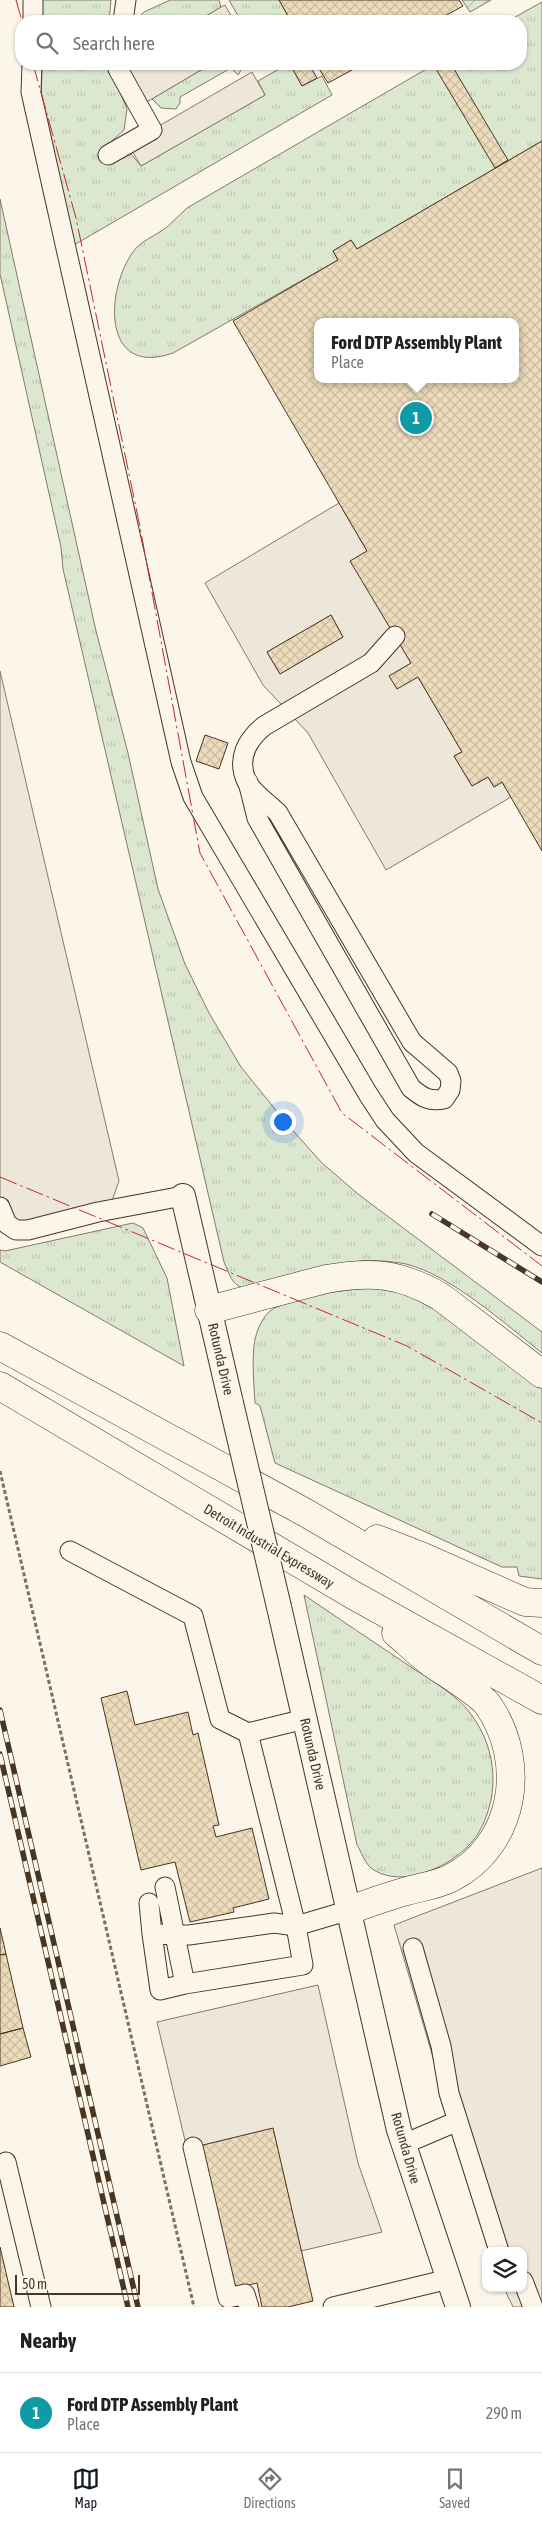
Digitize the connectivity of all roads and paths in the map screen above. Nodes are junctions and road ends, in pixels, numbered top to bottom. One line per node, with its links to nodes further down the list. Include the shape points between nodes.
1 (33, 0): 3 (lane)
2 (126, 0): 4 (lane)
3 (33, 15)
4 (124, 15)
5 (32, 70): 12 (lane, via 31,92 181,762 193,796 385,1120 416,1153)
6 (119, 70): 7 (lane, via 152,130)
7 (108, 155)
8 (395, 636): 9 (lane, via 371,663 250,736 244,758)
9 (248, 782): 9 (lane, via 257,818 412,1088 423,1098 444,1099 452,1081 448,1073 412,1042 278,813)
10 (183, 1196): 11 (lane, via 98,1212 28,1230 16,1230 7,1224); 13 (main road, Rotunda Drive)
11 (0, 1207)
12 (542, 1246)
13 (210, 1310): 15 (highway, via 326,1279 392,1275 441,1297); 24 (main road, Rotunda Drive, bridge)
14 (0, 1346): 18 (highway)
15 (542, 1374)
16 (0, 1386): 20 (highway, Detroit Industrial Expressway)
17 (0, 1471): 42 (path)
18 (306, 1513): 21 (highway, via 422,1556 525,1602); 22 (highway)
19 (70, 1551): 25 (lane, via 194,1616 220,1719)
20 (353, 1596): 23 (highway, Detroit Industrial Expressway); 28 (highway, via 428,1660 487,1704 505,1738 511,1768 511,1790 507,1811 492,1843 467,1870 439,1883)
21 (542, 1603)
22 (542, 1651)
23 (542, 1700)
24 (305, 1719): 25 (lane); 28 (main road, Rotunda Drive)
25 (248, 1733): 29 (lane)
26 (166, 1887): 31 (lane)
27 (149, 1903): 30 (lane)
28 (350, 1910): 29 (lane); 35 (main road, Rotunda Drive)
29 (296, 1926): 31 (lane, via 274,1923); 33 (lane, via 303,1965)
30 (152, 1934): 31 (lane); 33 (lane, via 160,1990)
31 (175, 1936): 33 (lane)
32 (413, 1948): 34 (lane)
33 (185, 1984)
34 (458, 2121): 35 (lane); 38 (lane)
35 (404, 2144): 39 (main road, Rotunda Drive)
36 (193, 2148): 43 (lane, via 228,2298 246,2294)
37 (6, 2162): 41 (lane)
38 (498, 2247)
39 (449, 2279): 44 (lane); 45 (main road, Rotunda Drive)
40 (527, 2291): 46 (lane)
41 (41, 2307)
42 (194, 2307)
43 (249, 2307)
44 (333, 2307)
45 (458, 2307)
46 (533, 2307)

